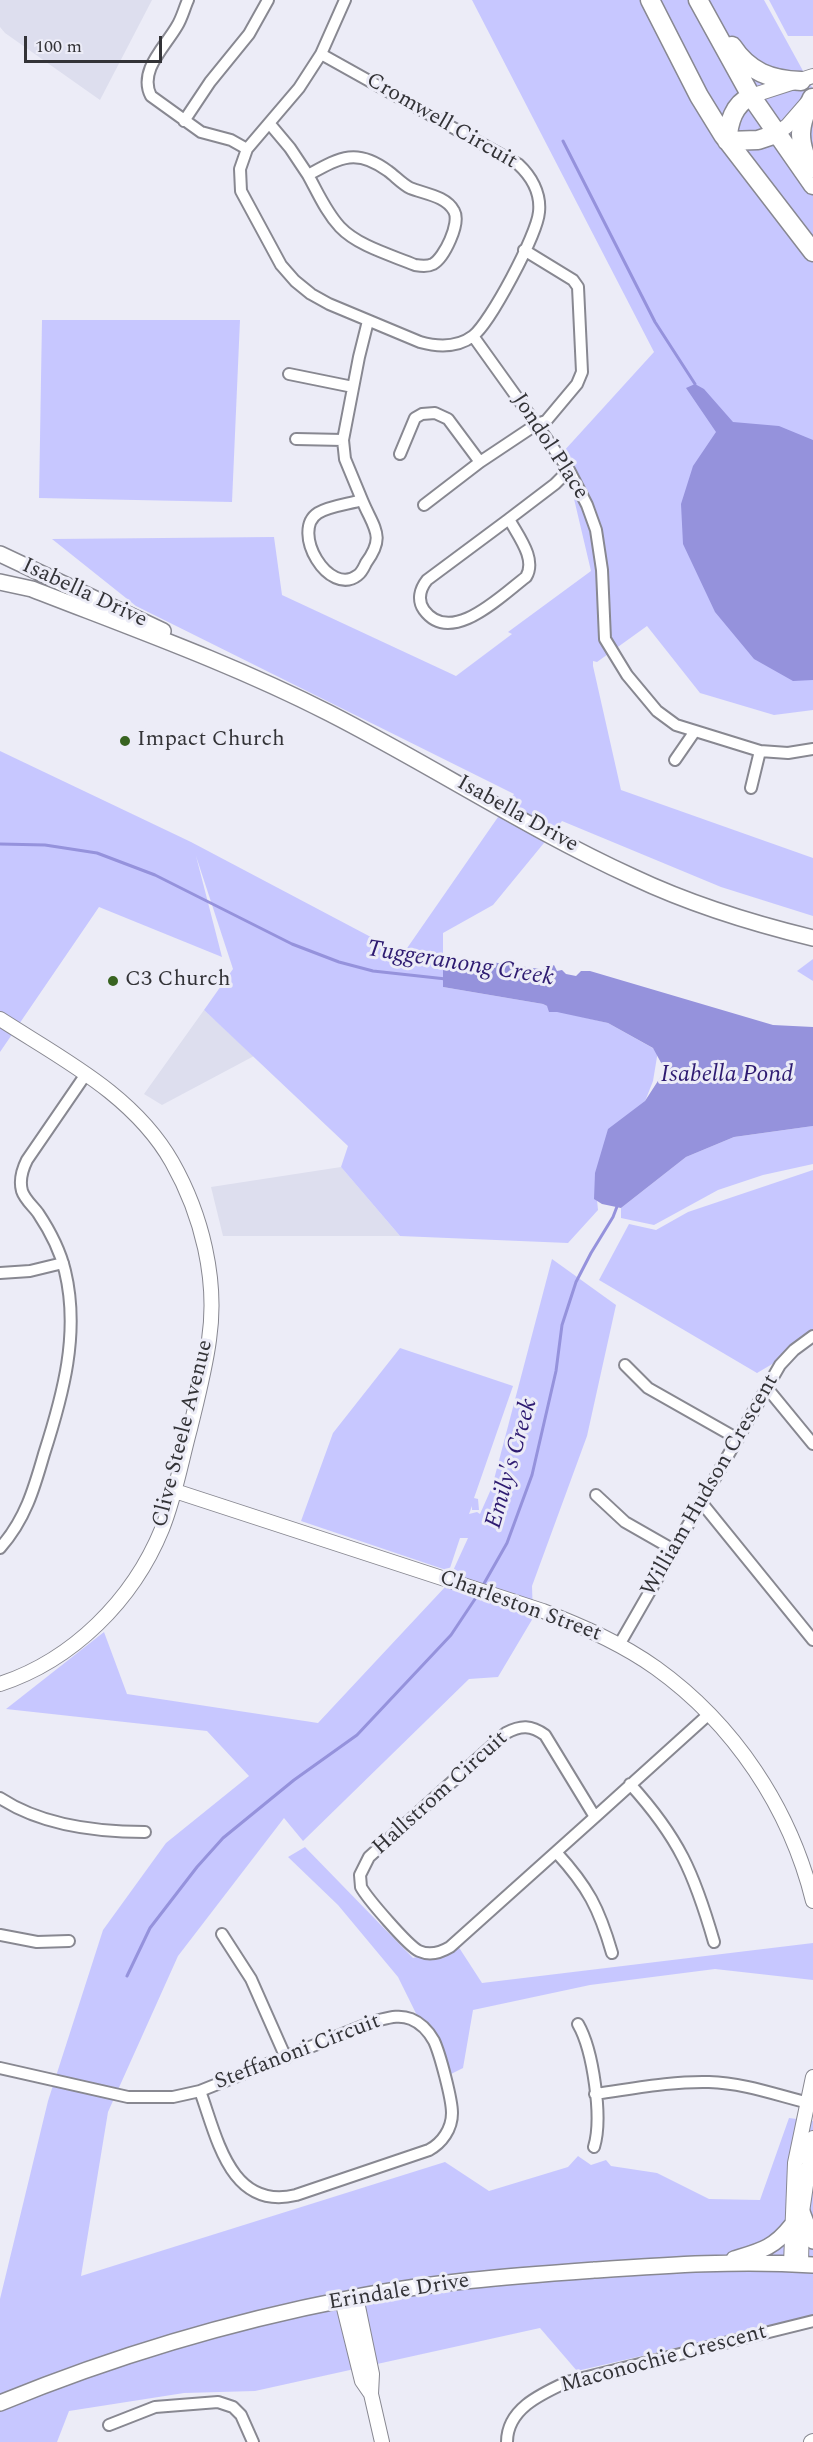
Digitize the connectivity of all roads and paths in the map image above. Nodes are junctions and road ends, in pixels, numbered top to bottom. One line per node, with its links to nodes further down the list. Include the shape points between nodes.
1 (188, 0): 11 (street, via 178,25 146,77 151,96)
2 (268, 0): 11 (street, via 249,34 210,81)
3 (345, 0): 7 (street)
4 (698, 0): 9 (highway)
5 (709, 0): 8 (highway, via 730,41 744,61 760,74 782,80)
6 (652, 6): 14 (highway)
7 (321, 54): 12 (street); 19 (street, Cromwell Circuit, via 524,169 536,188 540,211)
8 (807, 78): 9 (street)
9 (751, 96): 13 (highway); 14 (highway, via 733,111)
10 (813, 98): 13 (street); 16 (highway, via 805,112 800,136)
11 (184, 121): 15 (street, via 201,132)
12 (269, 123): 15 (street); 17 (street)
13 (776, 134): 14 (highway, via 758,140); 18 (highway)
14 (727, 141): 20 (highway)
15 (247, 149): 21 (street, via 240,169 241,191 281,265 311,294)
16 (813, 173)
17 (308, 175): 17 (street, via 342,158 369,159 409,187 448,204 456,214 456,227 438,260 425,267 415,265 355,239 342,229)
18 (813, 185)
19 (524, 250): 22 (street, Cromwell Circuit, via 487,322); 25 (street, via 573,280 579,293 580,379 553,416)
20 (813, 252)
21 (368, 321): 22 (street, via 434,346 454,345); 24 (street)
22 (473, 336): 25 (street, Jondol Place)
23 (289, 374): 24 (street)
24 (353, 387): 27 (street)
25 (537, 424): 29 (street); 30 (street, Jondol Place)
26 (296, 439): 27 (street)
27 (343, 440): 31 (street, via 345,459)
28 (400, 454): 29 (street, via 415,418 435,413 448,419)
29 (480, 462): 32 (street)
30 (569, 470): 33 (street); 37 (street, Jondol Place, via 587,505 598,543 605,639 627,675 657,711 676,725)
31 (362, 500): 31 (street, via 318,513 308,526 316,562 340,578 350,579 359,574 378,545)
32 (424, 505)
33 (509, 519): 33 (street, via 531,561 531,570 466,621 437,621 422,606 422,587)
34 (0, 554): 36 (main road, Isabella Drive, via 174,636)
35 (0, 582): 36 (main road, Isabella Drive, via 32,589)
36 (232, 668): 42 (main road, Isabella Drive, via 337,717 603,862 662,890 723,913)
37 (694, 731): 39 (street); 40 (street)
38 (813, 749): 39 (street, via 788,753)
39 (760, 751): 41 (street)
40 (675, 760)
41 (751, 788)
42 (813, 938)
43 (0, 1018): 44 (street, Clive Steele Avenue)
44 (86, 1074): 45 (street, via 27,1160 21,1175 22,1190 49,1230); 52 (street, Clive Steele Avenue, via 126,1104 154,1134 186,1189 202,1237 211,1288 209,1340)
45 (63, 1263): 46 (street); 55 (street, via 70,1304 70,1338 59,1406 29,1504)
46 (0, 1273)
47 (813, 1336): 49 (street, William Hudson Crescent, via 787,1358)
48 (625, 1365): 50 (street, via 648,1388)
49 (767, 1388): 50 (street, William Hudson Crescent); 51 (street)
50 (738, 1440): 54 (street, William Hudson Crescent)
51 (813, 1444)
52 (175, 1491): 58 (street, Charleston Street, via 495,1595 582,1626); 59 (street, Clive Steele Avenue, via 157,1542 115,1606 70,1647 37,1668)
53 (596, 1496): 56 (street, via 625,1522)
54 (701, 1502): 56 (street, William Hudson Crescent); 57 (street)
55 (0, 1548)
56 (674, 1550): 58 (street, William Hudson Crescent)
57 (813, 1640)
58 (619, 1645): 60 (street, Charleston Street, via 677,1684)
59 (0, 1684)
60 (709, 1714): 61 (street, Hallstrom Circuit); 66 (street, Charleston Street, via 747,1758 779,1810)
61 (630, 1784): 63 (street, Hallstrom Circuit); 70 (street, via 664,1824 684,1856)
62 (0, 1798): 64 (street, via 32,1815 110,1832)
63 (595, 1817): 65 (street, Hallstrom Circuit); 65 (street, Hallstrom Circuit, via 545,1735 537,1729 516,1728 369,1857 360,1875 361,1887 415,1949 440,1953)
64 (145, 1832)
65 (556, 1852): 71 (street, via 590,1896 602,1918)
66 (813, 1901)
67 (222, 1934): 73 (street, via 251,1979)
68 (0, 1935): 69 (street, via 37,1942)
69 (69, 1941)
70 (714, 1942)
71 (612, 1953)
72 (578, 2024): 77 (street, via 589,2049)
73 (286, 2058): 76 (street, Steffanoni Circuit); 76 (street, Steffanoni Circuit, via 375,2021 393,2016 411,2019 426,2030 436,2047 452,2113 445,2136 429,2150 296,2195 266,2196 252,2191 235,2176)
74 (0, 2068): 76 (street, Steffanoni Circuit, via 143,2099)
75 (813, 2077): 78 (street)
76 (200, 2091)
77 (594, 2094): 78 (street, via 710,2082 742,2085); 80 (street, via 598,2120)
78 (810, 2103): 82 (street, via 795,2163)
79 (813, 2138): 81 (street)
80 (594, 2147)
81 (802, 2212): 83 (main road); 85 (street)
82 (791, 2226): 84 (main road, via 768,2248); 85 (street)
83 (813, 2241)
84 (720, 2263): 85 (main road, Erindale Drive); 86 (main road, Erindale Drive, via 525,2276)
85 (801, 2264)
86 (349, 2298): 88 (main road, Erindale Drive, via 192,2336); 91 (street, via 362,2381 371,2394)
87 (813, 2321): 92 (street, Maconochie Crescent, via 567,2382 514,2416)
88 (0, 2403)
89 (109, 2425): 90 (street, via 155,2406 218,2402 241,2415)
90 (253, 2442)
91 (382, 2442)
92 (507, 2442)

